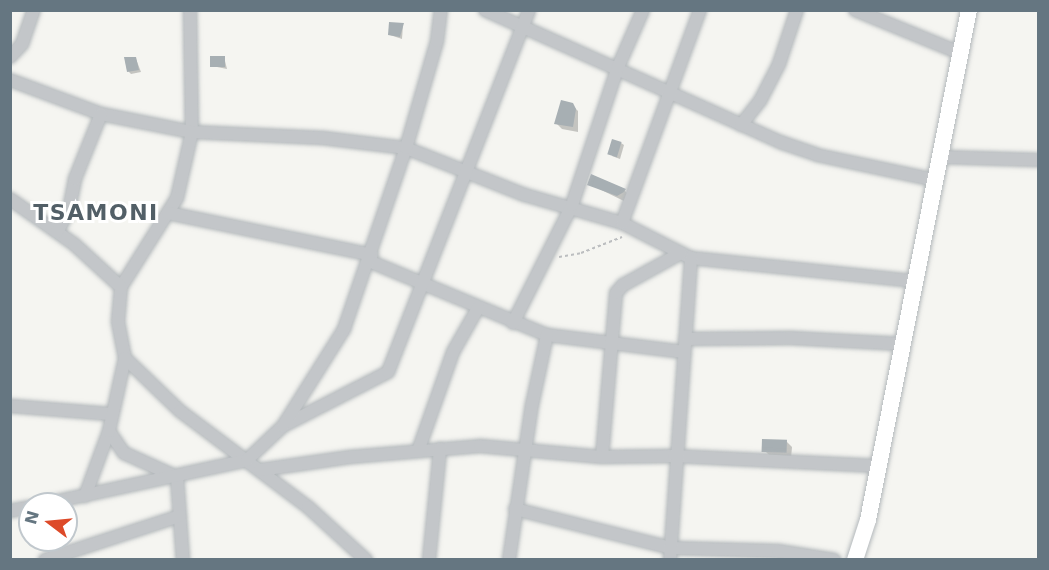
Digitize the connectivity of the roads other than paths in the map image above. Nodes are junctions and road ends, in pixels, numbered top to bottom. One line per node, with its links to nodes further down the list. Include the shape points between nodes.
1 (34, 10): 13 (street, via 22,44)
2 (190, 10): 19 (street)
3 (441, 10): 20 (street, via 437,41)
4 (485, 10): 11 (street)
5 (529, 10): 11 (street)
6 (643, 10): 14 (street)
7 (700, 10): 16 (street)
8 (797, 10): 18 (street, via 779,64 760,101)
9 (855, 10): 12 (street)
10 (969, 10): 12 (main road)
11 (520, 26): 14 (street); 23 (street)
12 (960, 53): 21 (main road)
13 (10, 57)
14 (618, 67): 16 (street); 26 (street)
15 (10, 80): 17 (street)
16 (671, 90): 18 (street); 28 (street)
17 (101, 114): 19 (street); 29 (street, via 75,179 69,210)
18 (741, 125): 24 (street, via 818,155)
19 (192, 132): 20 (street, via 323,138); 27 (street, via 177,198)
20 (406, 148): 23 (street); 31 (street)
21 (940, 157): 22 (street); 24 (main road)
22 (1038, 160)
23 (465, 169): 26 (street, via 525,195); 33 (street)
24 (935, 180): 32 (main road)
25 (10, 199): 29 (street)
26 (572, 205): 28 (street); 36 (street)
27 (168, 213): 31 (street); 34 (street)
28 (622, 223): 30 (street)
29 (57, 232): 34 (street)
30 (686, 256): 32 (street); 38 (street); 40 (street, via 623,285 613,304)
31 (370, 258): 33 (street); 45 (street, via 344,329)
32 (915, 281): 39 (main road)
33 (423, 283): 35 (street); 45 (street, via 385,377)
34 (121, 287): 42 (street, via 118,322)
35 (478, 308): 36 (street); 49 (street, via 453,352)
36 (513, 323): 37 (street)
37 (547, 335): 40 (street); 48 (street)
38 (685, 339): 39 (street, via 791,338); 41 (street)
39 (903, 344): 53 (main road)
40 (612, 346): 41 (street); 51 (street)
41 (684, 352): 50 (street)
42 (125, 358): 44 (street); 52 (street, via 180,411)
43 (10, 406): 44 (street)
44 (111, 414): 46 (street)
45 (283, 426): 52 (street)
46 (109, 431): 55 (street, via 124,453); 56 (street)
47 (440, 449): 48 (street, via 480,446); 49 (street); 64 (street)
48 (525, 450): 51 (street); 58 (street)
49 (418, 451): 54 (street)
50 (674, 456): 51 (street); 53 (street); 60 (street)
51 (603, 457)
52 (246, 460): 54 (street); 55 (street)
53 (878, 466): 67 (main road, via 868,520)
54 (260, 470): 61 (street)
55 (177, 477): 56 (street); 59 (street)
56 (85, 496): 57 (street)
57 (78, 497)
58 (515, 509): 60 (street); 65 (street)
59 (180, 516): 62 (street); 63 (street)
60 (670, 554): 66 (street, via 778,551)
61 (357, 558)
62 (45, 560)
63 (183, 560)
64 (429, 560)
65 (509, 560)
66 (834, 560)
67 (855, 560)

